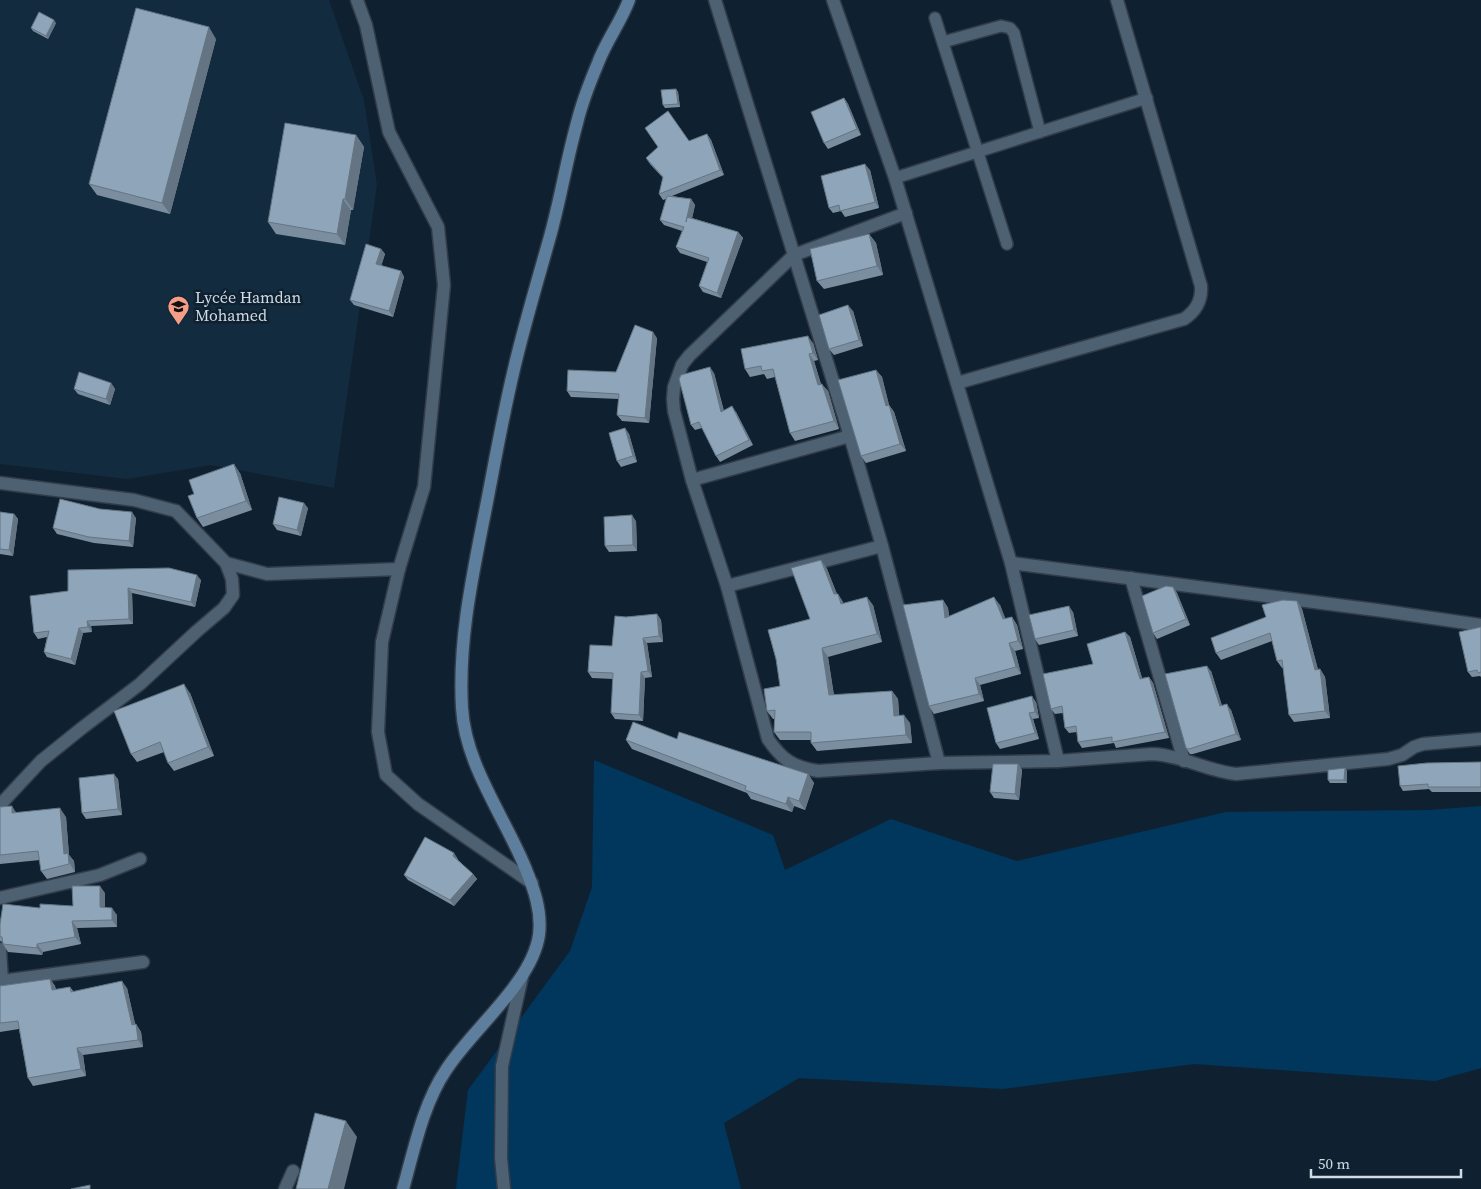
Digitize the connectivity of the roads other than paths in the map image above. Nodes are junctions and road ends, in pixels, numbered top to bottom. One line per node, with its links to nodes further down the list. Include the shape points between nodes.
1 (357, 0): 22 (street, via 366,25 389,132 438,227 444,285 424,487)
2 (629, 0): 32 (main road, via 599,58 577,121 552,231 513,370 470,586 460,669 462,713 469,745)
3 (715, 0): 14 (street)
4 (833, 0): 11 (street)
5 (1117, 0): 8 (street)
6 (935, 18): 7 (lane)
7 (943, 42): 9 (lane, via 1001,26 1010,28); 10 (lane)
8 (1147, 98): 9 (lane); 15 (street, via 1201,286 1200,302 1184,318)
9 (1040, 132): 10 (lane)
10 (978, 152): 11 (lane); 13 (lane)
11 (895, 178): 12 (street)
12 (906, 213): 14 (street); 15 (street)
13 (1007, 244)
14 (794, 255): 16 (street); 17 (street, via 689,356 679,371 674,387 674,411)
15 (957, 383): 21 (street)
16 (850, 436): 17 (street); 19 (street)
17 (692, 480): 24 (street)
18 (0, 483): 20 (street, via 134,500 176,511)
19 (882, 546): 24 (street); 29 (street)
20 (226, 563): 22 (street, via 267,574); 30 (street, via 232,580 232,595 224,608 140,684 41,761)
21 (1011, 563): 23 (street); 27 (street)
22 (399, 569): 32 (street, via 382,642 378,732 386,775 418,804)
23 (1131, 578): 25 (street); 28 (street)
24 (727, 586): 29 (street, via 768,739 788,762 818,771)
25 (1481, 625)
26 (1481, 739): 28 (street, via 1423,744 1388,759 1236,774)
27 (1058, 761): 28 (street, via 1152,754); 29 (street)
28 (1184, 761)
29 (939, 763)
30 (0, 805)
31 (140, 859): 33 (street, via 100,875)
32 (532, 883): 36 (main road, via 539,910 540,933)
33 (0, 898)
34 (0, 949): 37 (street)
35 (143, 962): 37 (street)
36 (522, 977): 40 (main road, via 460,1050 434,1090); 41 (street, via 502,1066)
37 (1, 981)
38 (293, 1171): 39 (street)
39 (285, 1189)
40 (403, 1189)
41 (504, 1189)

